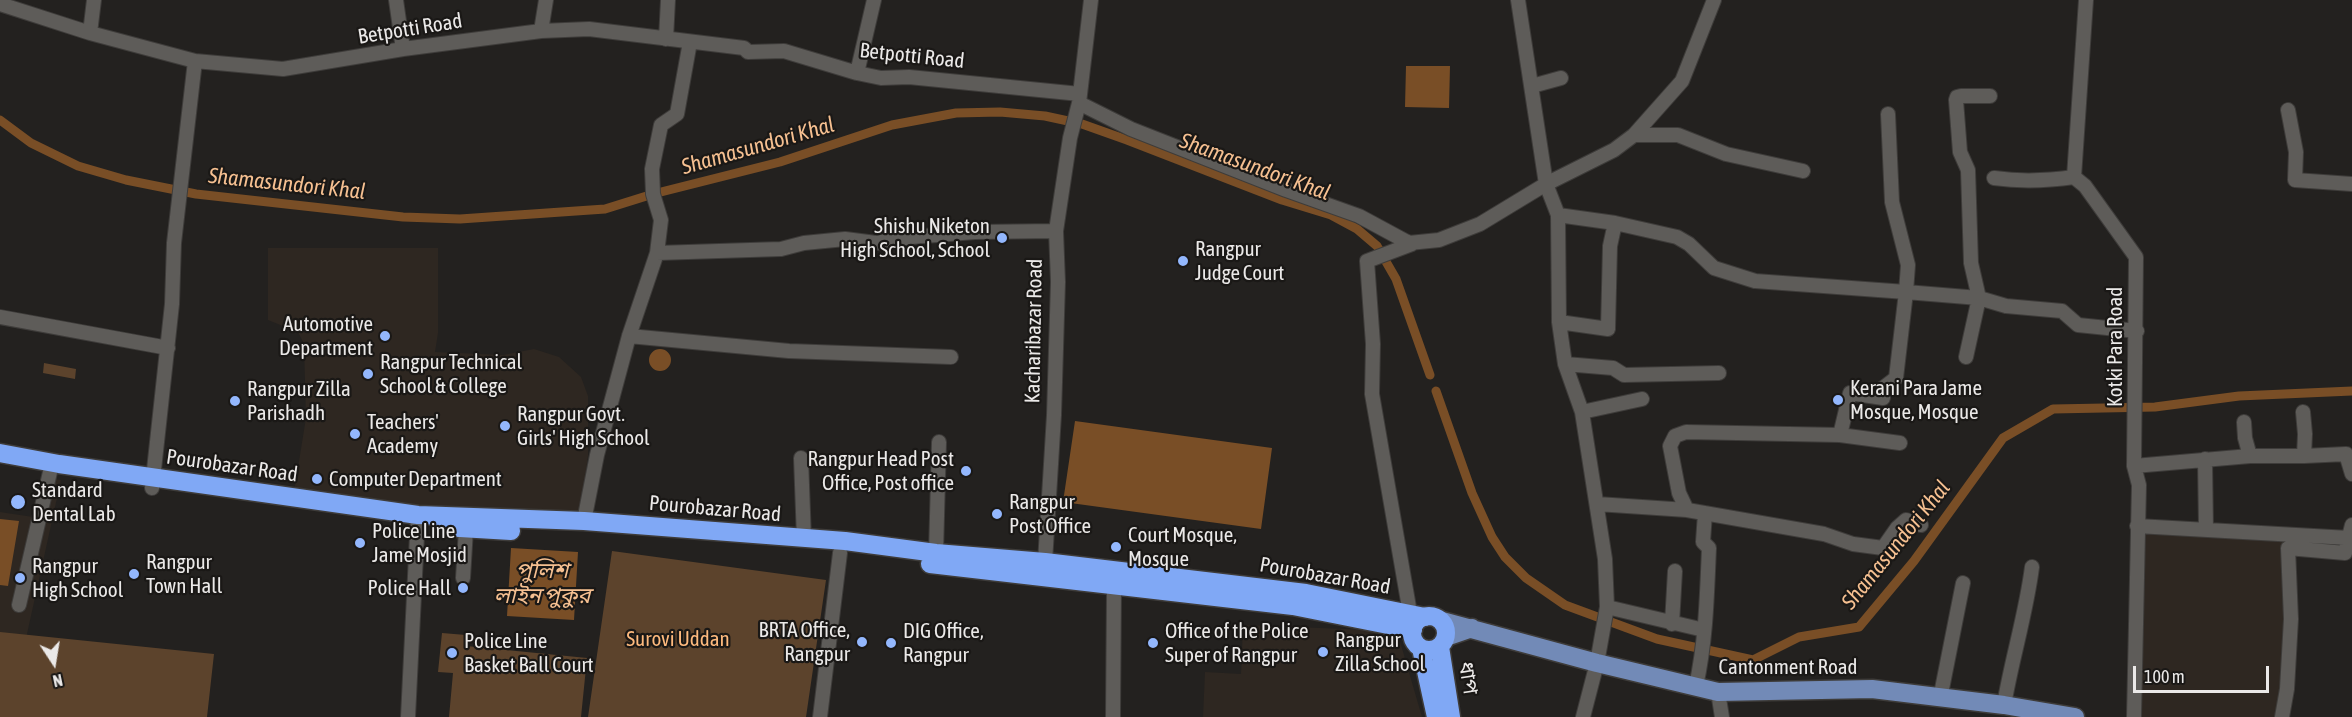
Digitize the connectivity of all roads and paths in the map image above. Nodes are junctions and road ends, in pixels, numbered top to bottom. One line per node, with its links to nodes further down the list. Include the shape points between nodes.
1 (94, 0): 12 (street)
2 (396, 0): 15 (street)
3 (546, 0): 11 (street)
4 (668, 0): 13 (street)
5 (874, 0): 17 (street)
6 (1091, 0): 21 (street, Kacharibazar Road)
7 (1518, 0): 19 (street)
8 (1714, 0): 24 (street, via 1682,81)
9 (2086, 0): 26 (street)
10 (0, 4): 12 (street, Betpotti Road)
11 (541, 31): 13 (street, Betpotti Road, via 589,29); 15 (street, Betpotti Road)
12 (90, 33): 16 (street, Betpotti Road)
13 (666, 39): 14 (street, Betpotti Road)
14 (690, 42): 17 (street, Betpotti Road, via 744,48 748,52 784,51); 34 (street, via 677,114 661,125 652,169 653,194 661,220)
15 (403, 50): 16 (street, Betpotti Road, via 282,69)
16 (195, 61): 41 (street, via 174,243)
17 (857, 73): 21 (street, Betpotti Road)
18 (1561, 78): 19 (street)
19 (1532, 86): 28 (street)
20 (1990, 96): 36 (street, via 1961,96 1956,100 1960,152 1968,170 1971,263)
21 (1079, 99): 32 (street, Kacharibazar Road); 33 (street, via 1129,135 1284,195 1359,216)
22 (2288, 110): 29 (street, via 2296,152 2295,180)
23 (1888, 114): 35 (street, via 1892,202 1908,265)
24 (1635, 135): 25 (street, via 1678,135 1726,154); 28 (street)
25 (1803, 171)
26 (2074, 177): 27 (street, via 2038,181); 39 (street, Kotki Para Road, via 2085,186 2136,257)
27 (1994, 178)
28 (1550, 182): 30 (street); 33 (street, via 1480,224 1439,240)
29 (2352, 184)
30 (1556, 208): 31 (street); 38 (street)
31 (1615, 223): 35 (street, via 1677,237 1714,268 1755,280); 38 (street, via 1610,246 1608,329)
32 (1056, 231): 34 (street, via 975,232 876,243 845,239 781,249); 76 (street, Kacharibazar Road, via 1054,415)
33 (1412, 244): 85 (street, via 1367,261 1372,394)
34 (657, 253): 40 (street)
35 (1906, 292): 36 (street); 50 (street, via 1896,378 1883,387 1883,398 1850,393)
36 (1979, 298): 39 (street, via 2006,306 2062,311 2078,325); 43 (street)
37 (0, 317): 41 (street)
38 (1559, 322): 44 (street)
39 (2137, 331): 59 (street, Kotki Para Road)
40 (629, 336): 42 (street, via 789,351); 67 (street, via 597,455)
41 (168, 348): 62 (street)
42 (951, 357)
43 (1966, 357)
44 (1565, 364): 45 (street, via 1613,368 1624,375); 47 (street)
45 (1719, 373)
46 (1642, 399): 47 (street)
47 (1582, 412): 63 (street)
48 (2303, 412): 55 (street)
49 (2244, 422): 54 (street)
50 (1840, 435): 52 (street); 64 (street, via 1686,432 1675,436 1670,446 1679,493)
51 (939, 442): 75 (street)
52 (1900, 443)
53 (0, 453): 62 (highway, Pourobazar Road)
54 (2250, 456): 55 (street); 57 (street)
55 (2304, 456): 61 (street, via 2346,454)
56 (801, 458): 73 (street)
57 (2205, 459): 59 (street); 71 (street)
58 (0, 465): 60 (highway, Pourobazar Road)
59 (2134, 466): 69 (street, Kotki Para Road, via 2139,485)
60 (50, 472): 62 (highway, Pourobazar Road); 82 (street)
61 (2352, 474)
62 (152, 483): 66 (highway, Pourobazar Road)
63 (1597, 504): 64 (street); 83 (street, via 1605,559)
64 (1687, 510): 65 (street)
65 (1705, 513): 68 (street, via 1882,548 1906,520); 86 (street, via 1703,542 1709,548)
66 (417, 520): 67 (highway, Pourobazar Road); 70 (highway, Pourobazar Road); 92 (street)
67 (585, 521): 73 (highway, Pourobazar Road)
68 (1921, 525)
69 (2137, 526): 71 (street); 100 (street, Kotki Para Road)
70 (466, 528): 74 (highway, Pourobazar Road, via 580,532); 79 (street)
71 (2206, 530): 72 (street)
72 (2350, 531): 101 (street, via 2345,553 2288,548 2291,620)
73 (804, 539): 75 (highway, Pourobazar Road)
74 (840, 552): 80 (highway, Pourobazar Road); 93 (street)
75 (936, 554): 76 (highway, Pourobazar Road)
76 (1045, 562): 80 (highway, Pourobazar Road)
77 (2032, 567): 91 (street)
78 (1675, 571): 84 (street)
79 (463, 578)
80 (1117, 578): 85 (highway, Pourobazar Road); 94 (street)
81 (1963, 583): 90 (street)
82 (19, 606)
83 (1606, 607): 84 (street); 87 (street)
84 (1672, 624): 86 (street)
85 (1429, 627): 87 (main road, Cantonment Road, via 1472,628); 95 (highway, ধাপ, via 1415,644 1421,648); 96 (highway, ধাপ)
86 (1704, 630): 88 (street)
87 (1597, 663): 88 (main road, Cantonment Road); 97 (street)
88 (1696, 686): 89 (main road, Cantonment Road)
89 (1718, 692): 90 (main road, Cantonment Road, via 1872,689); 98 (street)
90 (1940, 699): 91 (main road, Cantonment Road)
91 (2004, 705): 99 (main road, Cantonment Road)
92 (408, 717)
93 (820, 717)
94 (1113, 717)
95 (1436, 717)
96 (1451, 717)
97 (1583, 717)
98 (1722, 717)
99 (2075, 717)
100 (2134, 717)
101 (2282, 717)

